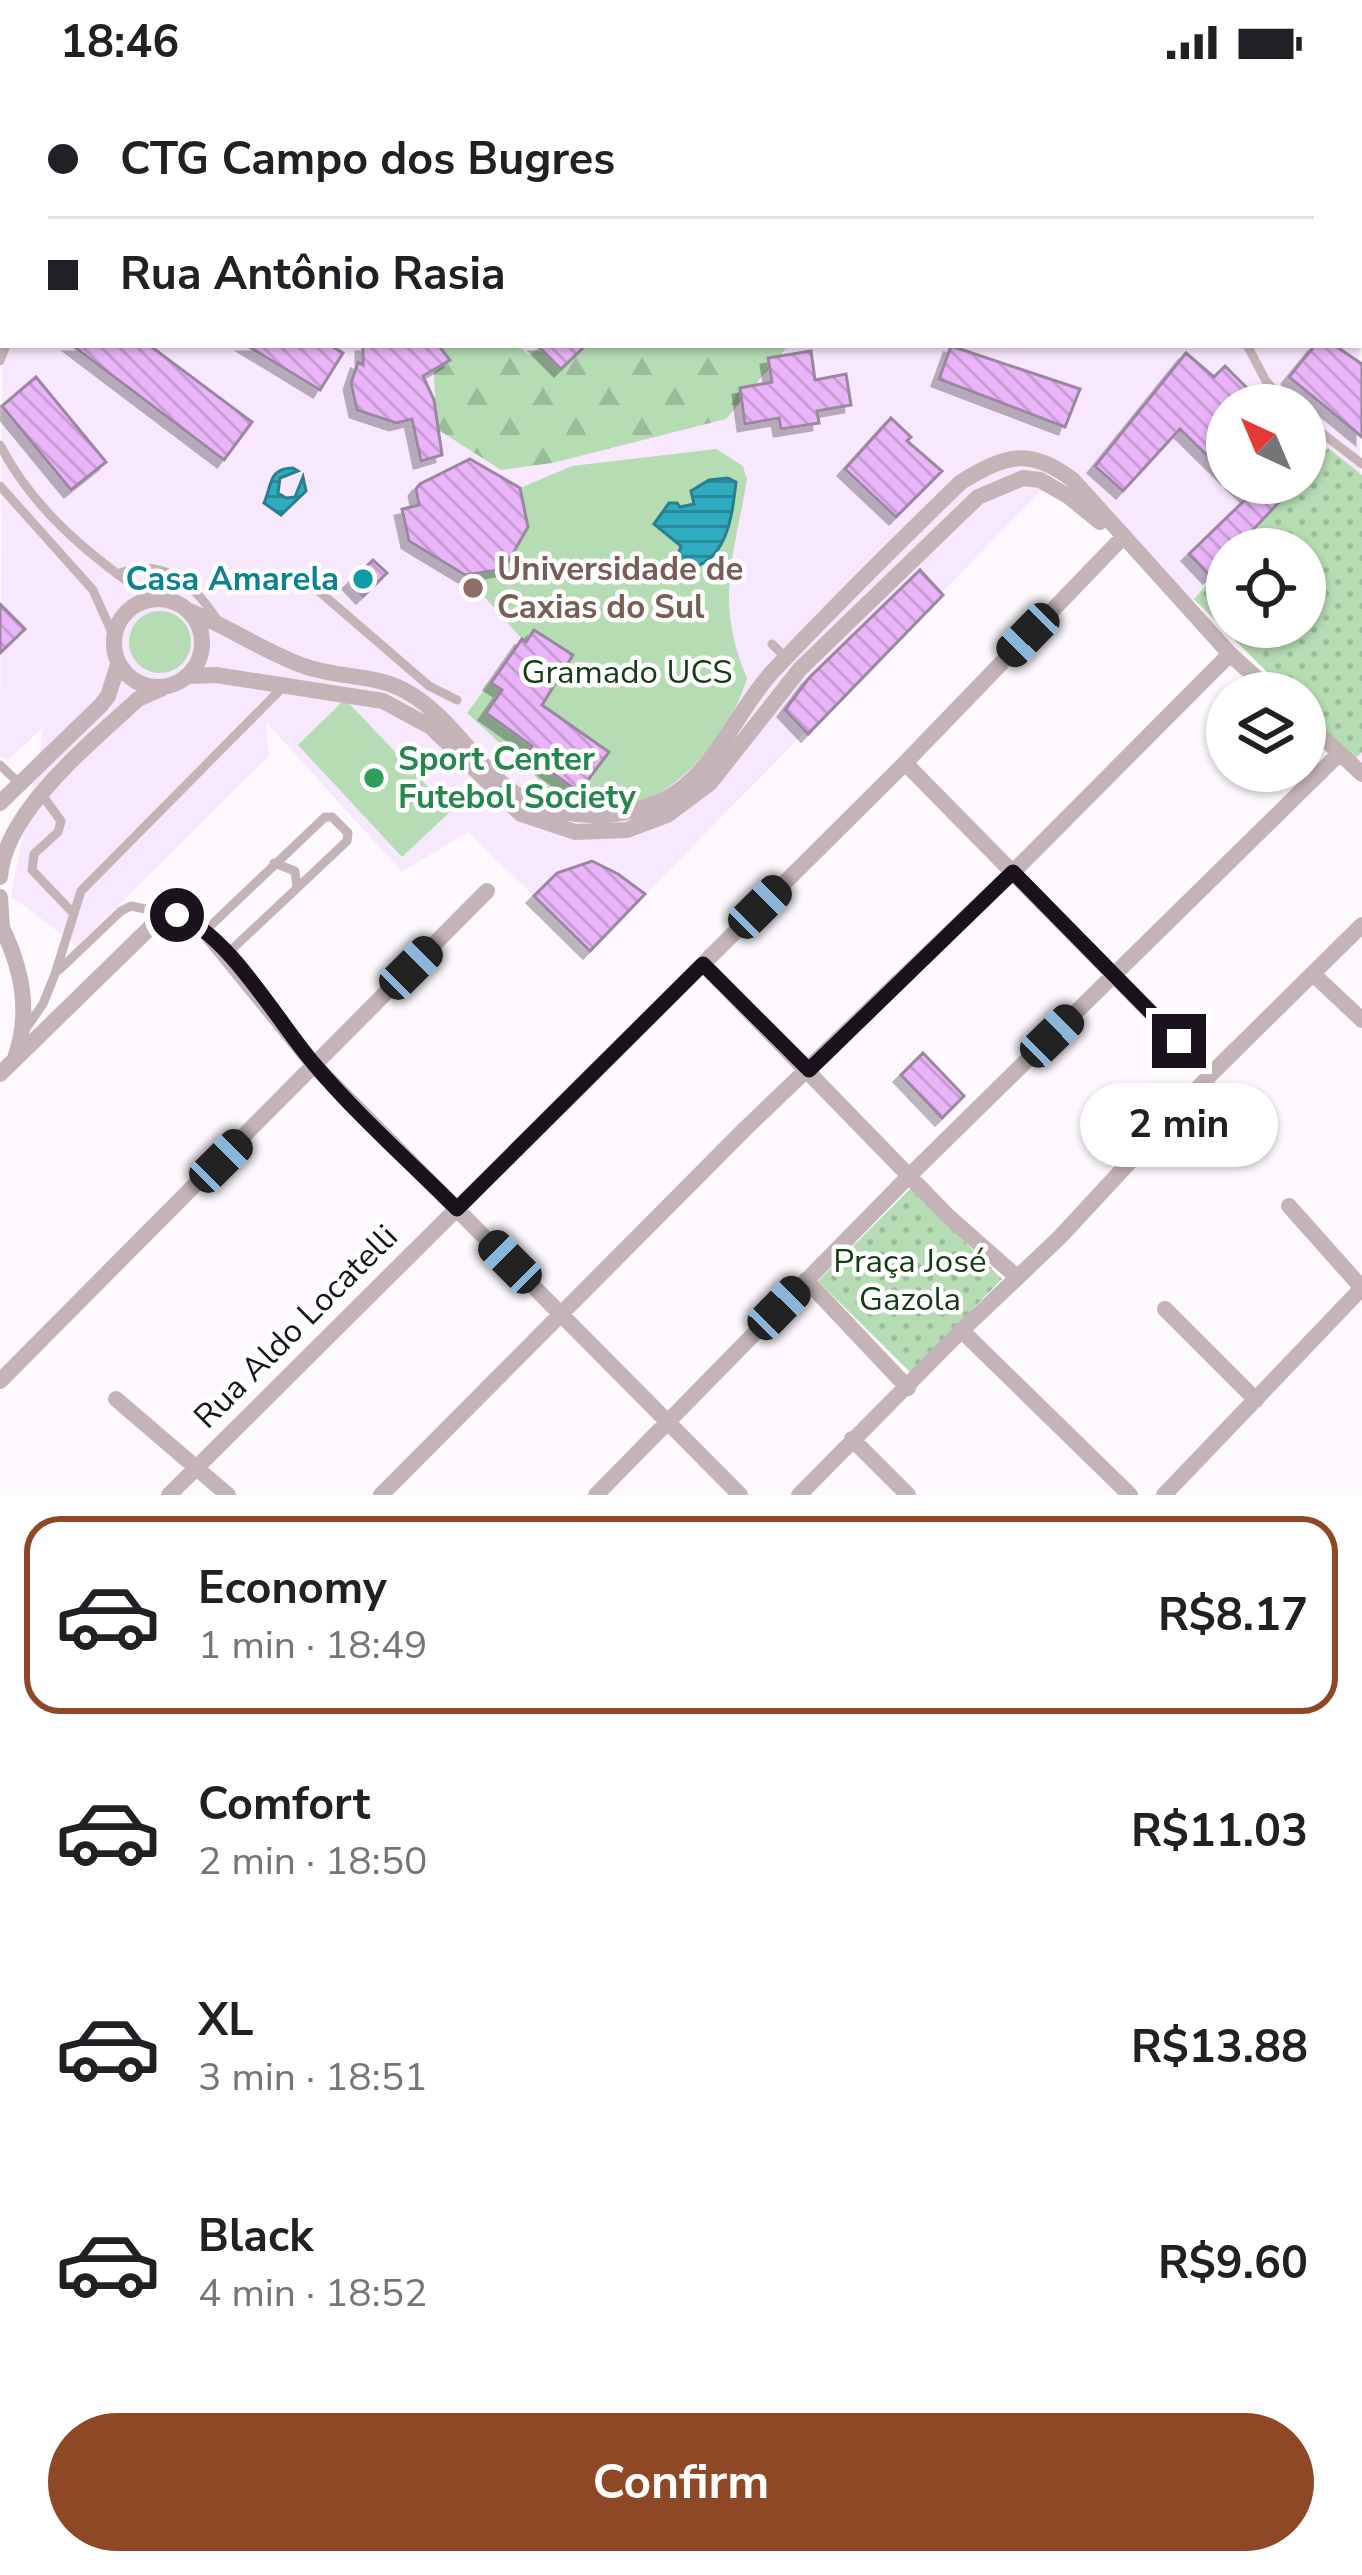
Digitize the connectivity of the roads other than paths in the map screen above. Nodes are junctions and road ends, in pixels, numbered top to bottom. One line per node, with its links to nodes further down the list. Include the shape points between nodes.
1 (1249, 348): 2 (lane)
2 (1269, 384)
3 (1326, 436): 5 (lane)
4 (0, 445): 8 (lane, via 20,483)
5 (1362, 464)
6 (0, 486): 13 (lane, via 92,590)
7 (1124, 539): 15 (street); 16 (street, via 1068,496 1023,478 978,497); 16 (street, via 1053,465 1026,456 994,463 961,482 833,606); 27 (street, Rua Aldo Locatelli)
8 (117, 575): 10 (lane); 12 (lane, via 145,566 170,572)
9 (320, 592): 21 (lane)
10 (153, 599): 11 (street); 13 (street, via 129,609)
11 (189, 611): 12 (street); 19 (street, via 202,640)
12 (219, 623): 21 (street, via 322,672)
13 (113, 635): 17 (street)
14 (772, 644): 16 (lane)
15 (1231, 654): 18 (street); 34 (street)
16 (793, 664): 21 (street, via 763,683 701,772 666,800 620,816 588,816 511,790); 23 (street, via 710,783 667,815 627,830 575,832 521,814 431,727)
17 (118, 665): 22 (street, via 129,679); 30 (street, via 101,705)
18 (1250, 672)
19 (188, 676): 20 (street); 22 (street)
20 (286, 684): 23 (street); 39 (lane, via 81,892)
21 (414, 685): 23 (street); 24 (lane)
22 (162, 688): 31 (street, via 138,699)
23 (383, 700)
24 (457, 700)
25 (1326, 741): 26 (street)
26 (1340, 753): 29 (street); 48 (street)
27 (905, 763): 34 (street); 45 (street, Rua Aldo Locatelli)
28 (0, 765): 30 (lane)
29 (1361, 772)
30 (20, 784): 32 (street)
31 (41, 795): 35 (street, via 8,841); 39 (lane, via 61,821 34,854 32,870)
32 (0, 803)
33 (274, 863): 36 (lane, via 295,871); 36 (lane, via 325,817 348,833); 43 (lane)
34 (1013, 872): 48 (street); 53 (street)
35 (0, 877)
36 (297, 888): 44 (lane)
37 (487, 891): 51 (street)
38 (0, 897): 42 (street)
39 (74, 914): 46 (lane)
40 (165, 914): 43 (street); 46 (lane, via 121,910); 52 (street)
41 (1362, 925): 47 (street)
42 (1, 926): 50 (street, via 23,993)
43 (205, 931): 44 (street)
44 (227, 954): 51 (street)
45 (703, 964): 53 (street); 57 (street, Rua Aldo Locatelli)
46 (55, 974): 50 (lane)
47 (1313, 974): 49 (street); 54 (street)
48 (1116, 975): 54 (street); 55 (street)
49 (1362, 1020)
50 (24, 1031): 52 (street)
51 (315, 1066): 57 (street); 64 (street)
52 (12, 1068)
53 (809, 1070): 55 (street); 62 (street)
54 (1210, 1074): 58 (street)
55 (909, 1176): 58 (street); 59 (street)
56 (1288, 1206): 60 (street)
57 (457, 1209): 62 (street); 70 (street, Rua Aldo Locatelli)
58 (1017, 1277): 63 (street)
59 (806, 1280): 65 (street); 68 (street)
60 (1362, 1288): 67 (street)
61 (1165, 1309): 67 (street)
62 (563, 1315): 68 (street); 73 (street)
63 (961, 1330): 65 (street); 78 (street)
64 (0, 1382)
65 (908, 1388): 69 (street)
66 (116, 1399): 70 (street)
67 (1256, 1400): 79 (street)
68 (668, 1423): 74 (street); 75 (street)
69 (852, 1439): 76 (street); 77 (street)
70 (199, 1466): 71 (street, Rua Aldo Locatelli); 72 (street)
71 (169, 1495)
72 (228, 1495)
73 (381, 1495)
74 (596, 1495)
75 (740, 1495)
76 (799, 1495)
77 (908, 1495)
78 (1130, 1495)
79 (1164, 1495)

